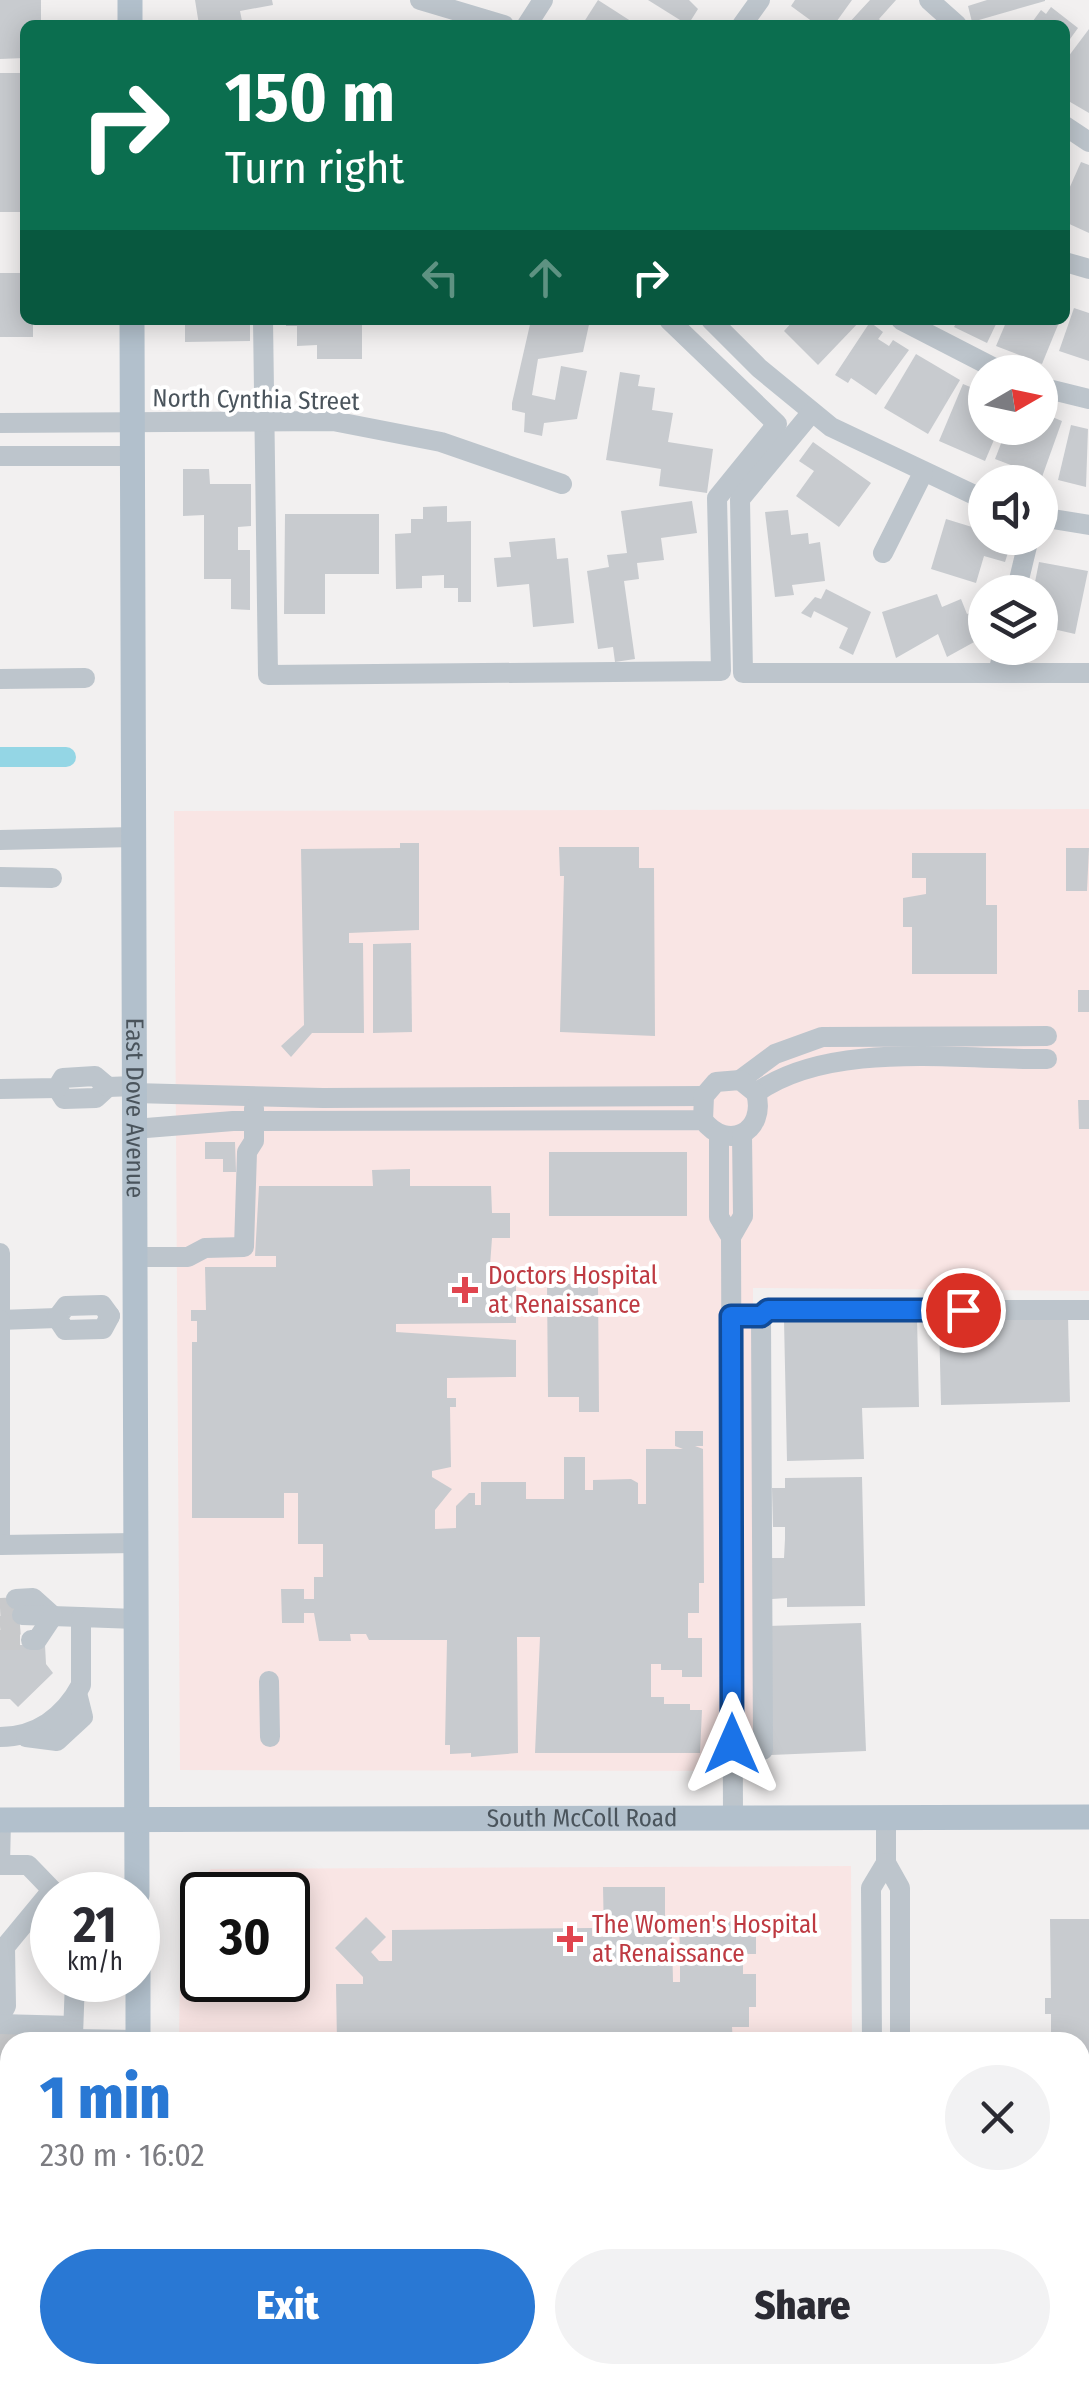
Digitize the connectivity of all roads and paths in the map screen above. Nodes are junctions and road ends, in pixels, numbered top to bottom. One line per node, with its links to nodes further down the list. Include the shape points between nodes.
1 (420, 0): 3 (street)
2 (929, 0): 4 (street)
3 (487, 20)
4 (951, 20)
5 (132, 325): 14 (main road, East Dove Avenue)
6 (262, 325): 15 (street)
7 (674, 325): 15 (street, via 777,424 717,498 721,671 268,675)
8 (716, 325): 13 (street)
9 (911, 325): 10 (street)
10 (969, 355)
11 (1058, 392): 12 (street)
12 (1089, 400)
13 (812, 412): 19 (street); 27 (street, via 740,499 743,673)
14 (132, 422): 15 (street, North Cynthia Street); 16 (street, North Cynthia Street); 18 (main road, East Dove Avenue)
15 (265, 422): 20 (street, North Cynthia Street, via 393,431)
16 (0, 423)
17 (0, 456): 18 (street)
18 (132, 456): 30 (main road, East Dove Avenue)
19 (923, 474): 21 (street); 24 (street)
20 (562, 484)
21 (968, 493)
22 (1058, 519): 23 (street)
23 (1089, 525)
24 (883, 553)
25 (1000, 665): 27 (street)
26 (1089, 672): 27 (street)
27 (998, 673)
28 (85, 678): 29 (street)
29 (0, 679)
30 (134, 838): 31 (street); 42 (main road, East Dove Avenue)
31 (0, 840)
32 (0, 877): 33 (street)
33 (52, 878)
34 (837, 1036): 35 (street); 37 (street); 40 (street, via 822,1037)
35 (992, 1036): 36 (street); 38 (street)
36 (1047, 1036)
37 (836, 1059): 38 (street); 40 (street)
38 (992, 1060): 39 (street)
39 (1047, 1060)
40 (772, 1069): 41 (street)
41 (748, 1087): 45 (street, via 716,1082); 60 (street, via 758,1119)
42 (125, 1088): 43 (street, via 95,1076 63,1078 57,1088); 44 (street); 58 (main road, East Dove Avenue)
43 (0, 1089)
44 (254, 1096): 46 (street); 55 (street)
45 (704, 1096): 50 (street); 54 (street)
46 (323, 1098): 47 (street); 57 (street)
47 (374, 1098): 48 (street); 56 (street)
48 (486, 1098): 49 (street); 51 (street)
49 (530, 1098): 50 (street); 52 (street)
50 (595, 1098): 53 (street)
51 (486, 1120): 52 (street); 56 (street)
52 (530, 1120): 53 (street)
53 (596, 1120): 54 (street)
54 (703, 1120): 59 (street)
55 (254, 1121): 57 (street); 58 (street); 63 (street, via 246,1152 244,1247)
56 (374, 1121): 57 (street)
57 (323, 1122)
58 (134, 1129): 63 (main road, East Dove Avenue)
59 (719, 1135): 60 (street); 61 (street, via 719,1216)
60 (742, 1135): 61 (street, via 743,1216)
61 (731, 1236): 66 (street)
62 (0, 1254): 68 (street)
63 (134, 1257): 65 (main road, East Dove Avenue)
64 (1089, 1310): 67 (street, via 768,1310)
65 (122, 1316): 68 (street, via 102,1305 66,1306 57,1318); 71 (main road, East Dove Avenue)
66 (731, 1316): 67 (street); 69 (street)
67 (761, 1316): 70 (street)
68 (0, 1320): 72 (street)
69 (732, 1457): 70 (street); 73 (street)
70 (762, 1457): 74 (street)
71 (135, 1543): 72 (street); 77 (main road, East Dove Avenue)
72 (0, 1545)
73 (732, 1595): 74 (street); 84 (street)
74 (762, 1595): 81 (street)
75 (53, 1616): 75 (street, via 37,1640 24,1620 33,1598); 76 (street)
76 (81, 1617): 77 (street); 79 (street, via 77,1693 26,1737)
77 (136, 1618): 86 (main road, East Dove Avenue)
78 (270, 1680): 80 (street)
79 (0, 1736)
80 (270, 1737)
81 (763, 1750)
82 (1089, 1816): 83 (main road, South McColl Road)
83 (886, 1817): 84 (main road, South McColl Road); 87 (street)
84 (733, 1818): 86 (main road, South McColl Road)
85 (1, 1820): 86 (main road, South McColl Road); 88 (street, via 0,1865 28,1865)
86 (137, 1820): 89 (main road, East Dove Avenue)
87 (886, 1863): 97 (street, via 871,1888); 98 (street, via 900,1888)
88 (35, 1872)
89 (137, 1872)
90 (30, 1919): 93 (street, via 5,1947 6,2006)
91 (75, 2002): 95 (street)
92 (138, 2002): 96 (main road)
93 (0, 2020): 94 (street)
94 (55, 2032)
95 (73, 2032)
96 (138, 2032)
97 (872, 2032)
98 (900, 2032)

